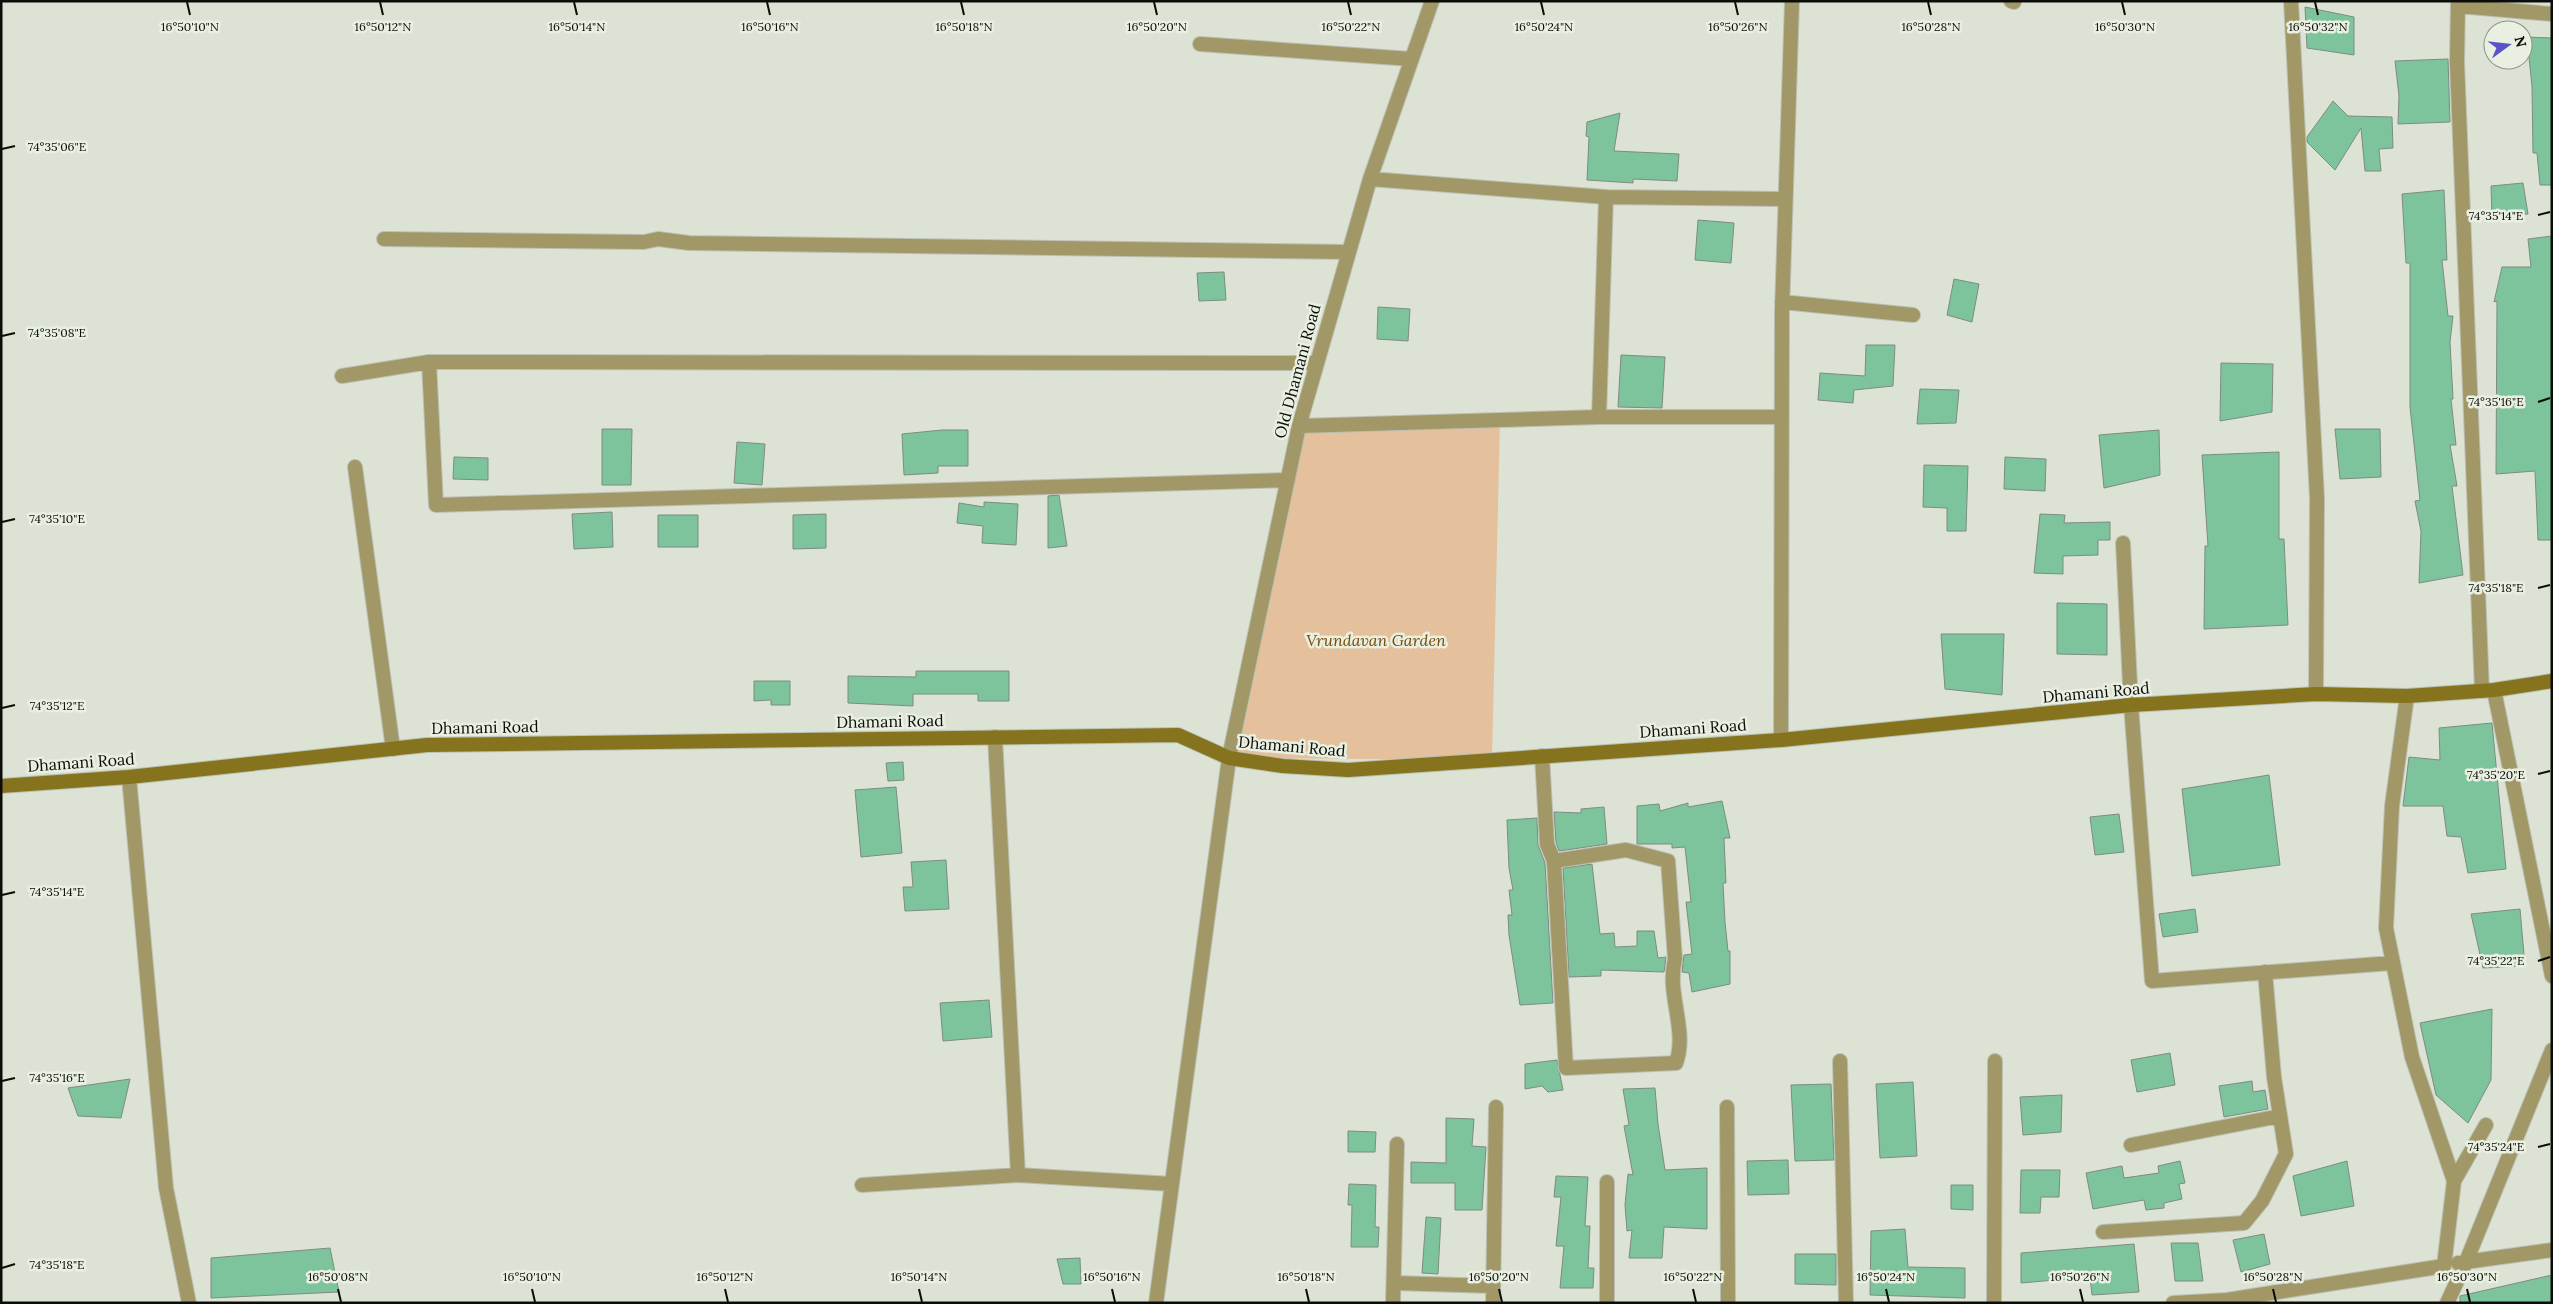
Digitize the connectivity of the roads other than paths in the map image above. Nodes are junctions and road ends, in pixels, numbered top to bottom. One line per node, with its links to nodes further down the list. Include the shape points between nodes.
1 (1432, 1): 7 (street, Old Dhamani Road)
2 (1792, 1): 10 (street)
3 (2291, 1): 26 (street, via 2317,498)
4 (2458, 4): 5 (street); 25 (street, via 2457,62)
5 (2552, 14)
6 (1200, 44): 7 (street)
7 (1411, 59): 8 (street, Old Dhamani Road)
8 (1370, 179): 9 (street); 12 (street, Old Dhamani Road)
9 (1606, 197): 10 (street); 18 (street)
10 (1785, 199): 13 (street)
11 (384, 238): 12 (street, via 644,242 658,239 689,243)
12 (1349, 252): 16 (street, Old Dhamani Road)
13 (1782, 302): 14 (street); 19 (street)
14 (1913, 315)
15 (429, 362): 16 (street); 17 (street); 22 (street, via 436,505)
16 (1317, 363): 20 (street, Old Dhamani Road)
17 (342, 376)
18 (1599, 417): 19 (street); 20 (street)
19 (1781, 417): 30 (street)
20 (1299, 426): 22 (street, Old Dhamani Road)
21 (355, 467): 31 (street)
22 (1288, 480): 33 (street, Old Dhamani Road)
23 (2122, 543): 28 (street)
24 (2552, 681): 25 (main road, Dhamani Road)
25 (2488, 690): 27 (main road, Dhamani Road); 39 (street)
26 (2316, 694): 27 (main road, Dhamani Road); 28 (main road, Dhamani Road)
27 (2407, 696): 37 (street, via 2392,806 2386,928)
28 (2131, 705): 30 (main road, Dhamani Road); 38 (street, via 2152,981)
29 (995, 737): 31 (main road, Dhamani Road); 33 (main road, Dhamani Road, via 1178,734); 49 (street)
30 (1781, 740): 32 (main road, Dhamani Road)
31 (393, 749): 34 (main road, Dhamani Road)
32 (1542, 756): 33 (main road, Dhamani Road, via 1348,770 1283,766); 36 (street, via 1547,844 1554,861 1626,850 1668,861 1675,960 1671,973 1681,1050 1676,1064 1566,1068)
33 (1229, 758): 52 (street, Old Dhamani Road)
34 (129, 777): 35 (main road, Dhamani Road); 60 (street, via 166,1188)
35 (1, 786)
36 (1554, 862)
37 (2392, 963): 38 (street); 50 (street, via 2412,1057)
38 (2265, 972): 45 (street)
39 (2552, 976)
40 (2552, 1050): 56 (street)
41 (1840, 1061): 66 (street)
42 (1995, 1061): 67 (street)
43 (1496, 1107): 59 (street)
44 (1727, 1107): 65 (street)
45 (2280, 1116): 48 (street); 54 (street, via 2286,1154 2262,1201 2244,1223)
46 (2486, 1125): 50 (street)
47 (1397, 1144): 58 (street)
48 (2131, 1145)
49 (1018, 1175): 52 (street); 53 (street)
50 (2454, 1181): 57 (street)
51 (1607, 1182): 64 (street)
52 (1172, 1184): 61 (street, Old Dhamani Road)
53 (862, 1185)
54 (2103, 1232)
55 (2552, 1250): 56 (street)
56 (2466, 1262): 57 (street); 69 (street)
57 (2444, 1266): 68 (street, via 2227,1300)
58 (1394, 1283): 59 (street); 62 (street)
59 (1493, 1286): 63 (street)
60 (189, 1303)
61 (1156, 1303)
62 (1393, 1303)
63 (1493, 1303)
64 (1607, 1303)
65 (1728, 1303)
66 (1846, 1303)
67 (1994, 1303)
68 (2174, 1303)
69 (2447, 1303)

